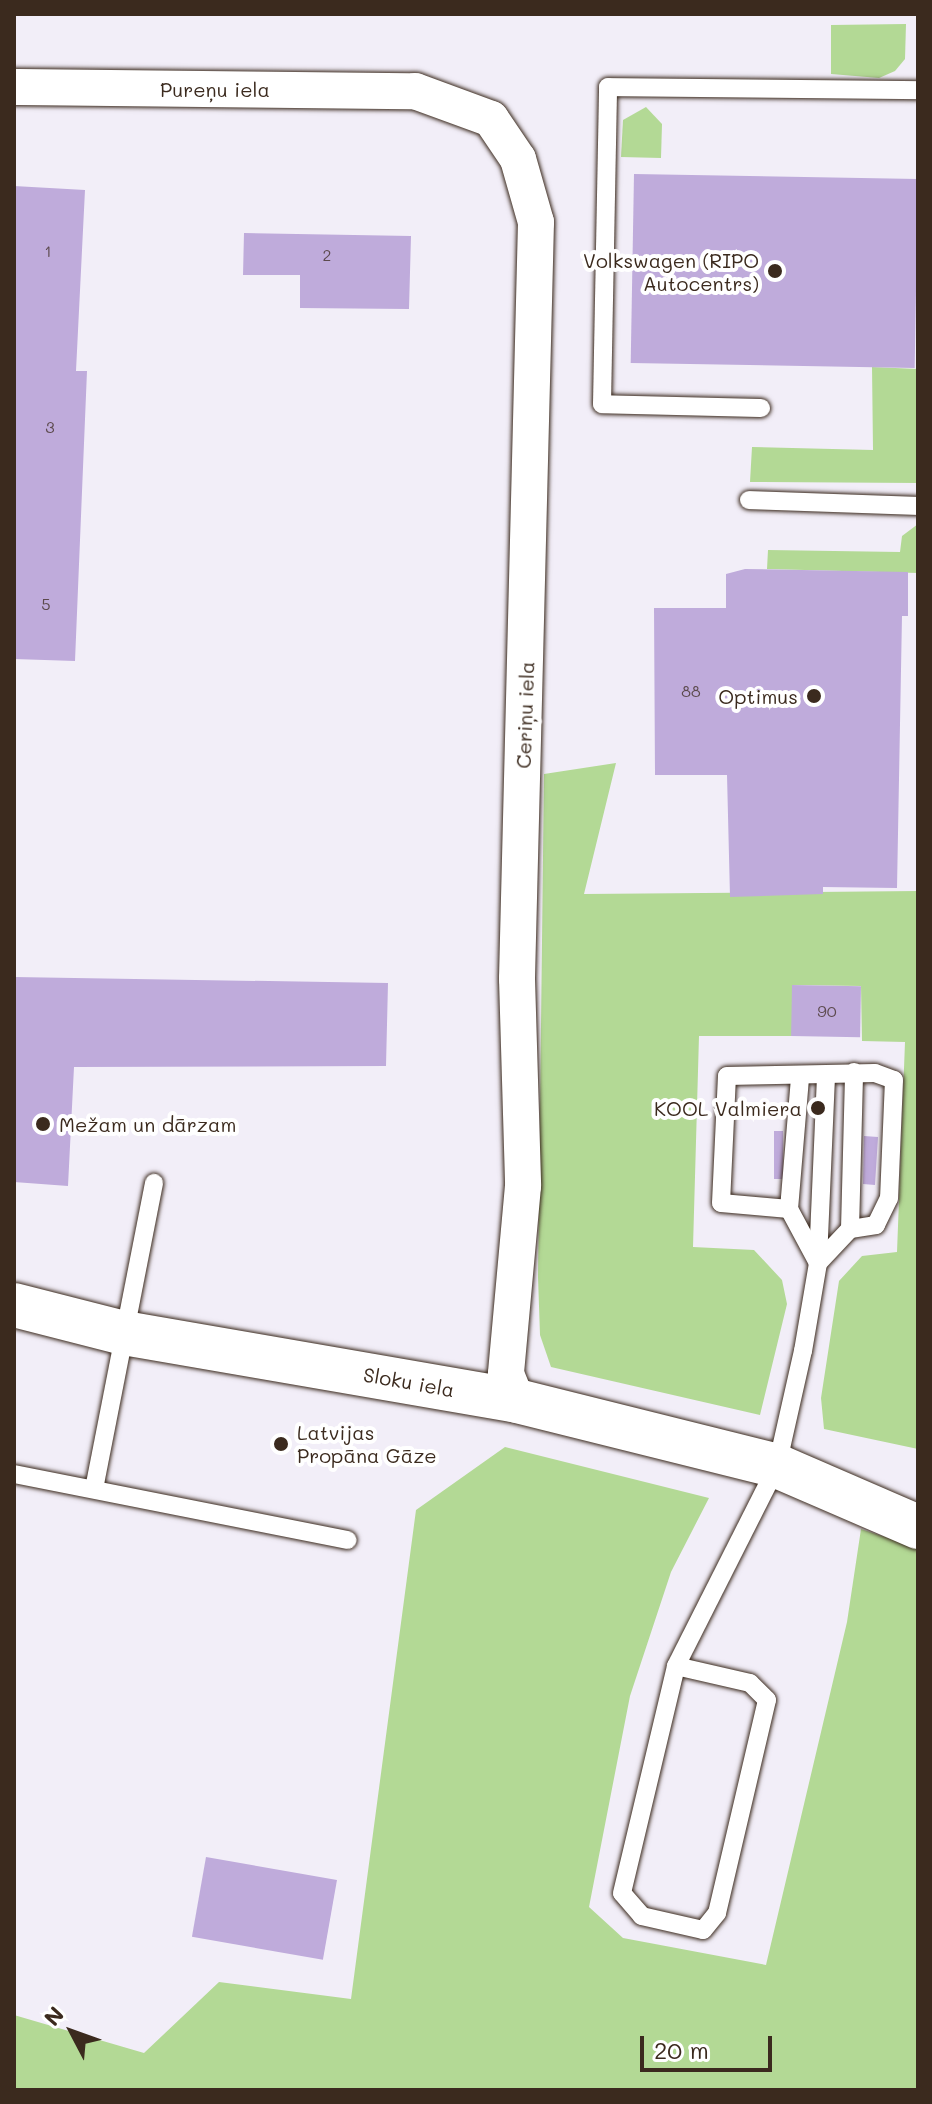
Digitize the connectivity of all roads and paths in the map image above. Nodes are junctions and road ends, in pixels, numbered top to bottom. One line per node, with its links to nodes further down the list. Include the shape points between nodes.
1 (14, 87): 3 (street, Pureņu iela)
2 (918, 90): 4 (lane, via 608,87 602,404)
3 (415, 91): 16 (street, Ceriņu iela, via 491,119 518,159 536,222 517,979 523,1186 506,1374)
4 (761, 408)
5 (749, 500): 6 (lane)
6 (918, 506)
7 (854, 1072): 8 (lane); 12 (lane); 12 (lane, via 894,1080 895,1118 889,1198 876,1225)
8 (826, 1075): 9 (lane); 13 (lane)
9 (800, 1077): 11 (lane); 11 (lane, via 727,1076 721,1203)
10 (154, 1183): 15 (lane)
11 (789, 1209): 13 (lane)
12 (850, 1229): 13 (lane)
13 (818, 1263): 17 (lane)
14 (14, 1305): 15 (street, Sloku iela)
15 (124, 1333): 16 (street, Sloku iela); 19 (lane)
16 (517, 1401): 17 (street, Sloku iela)
17 (789, 1471): 20 (street, Sloku iela); 21 (street, Sloku iela); 23 (lane)
18 (14, 1474): 19 (lane)
19 (94, 1489): 22 (lane)
20 (918, 1505)
21 (918, 1527)
22 (348, 1540)
23 (676, 1666): 23 (lane, via 622,1893 642,1916 703,1930 717,1913 767,1700 750,1683)

